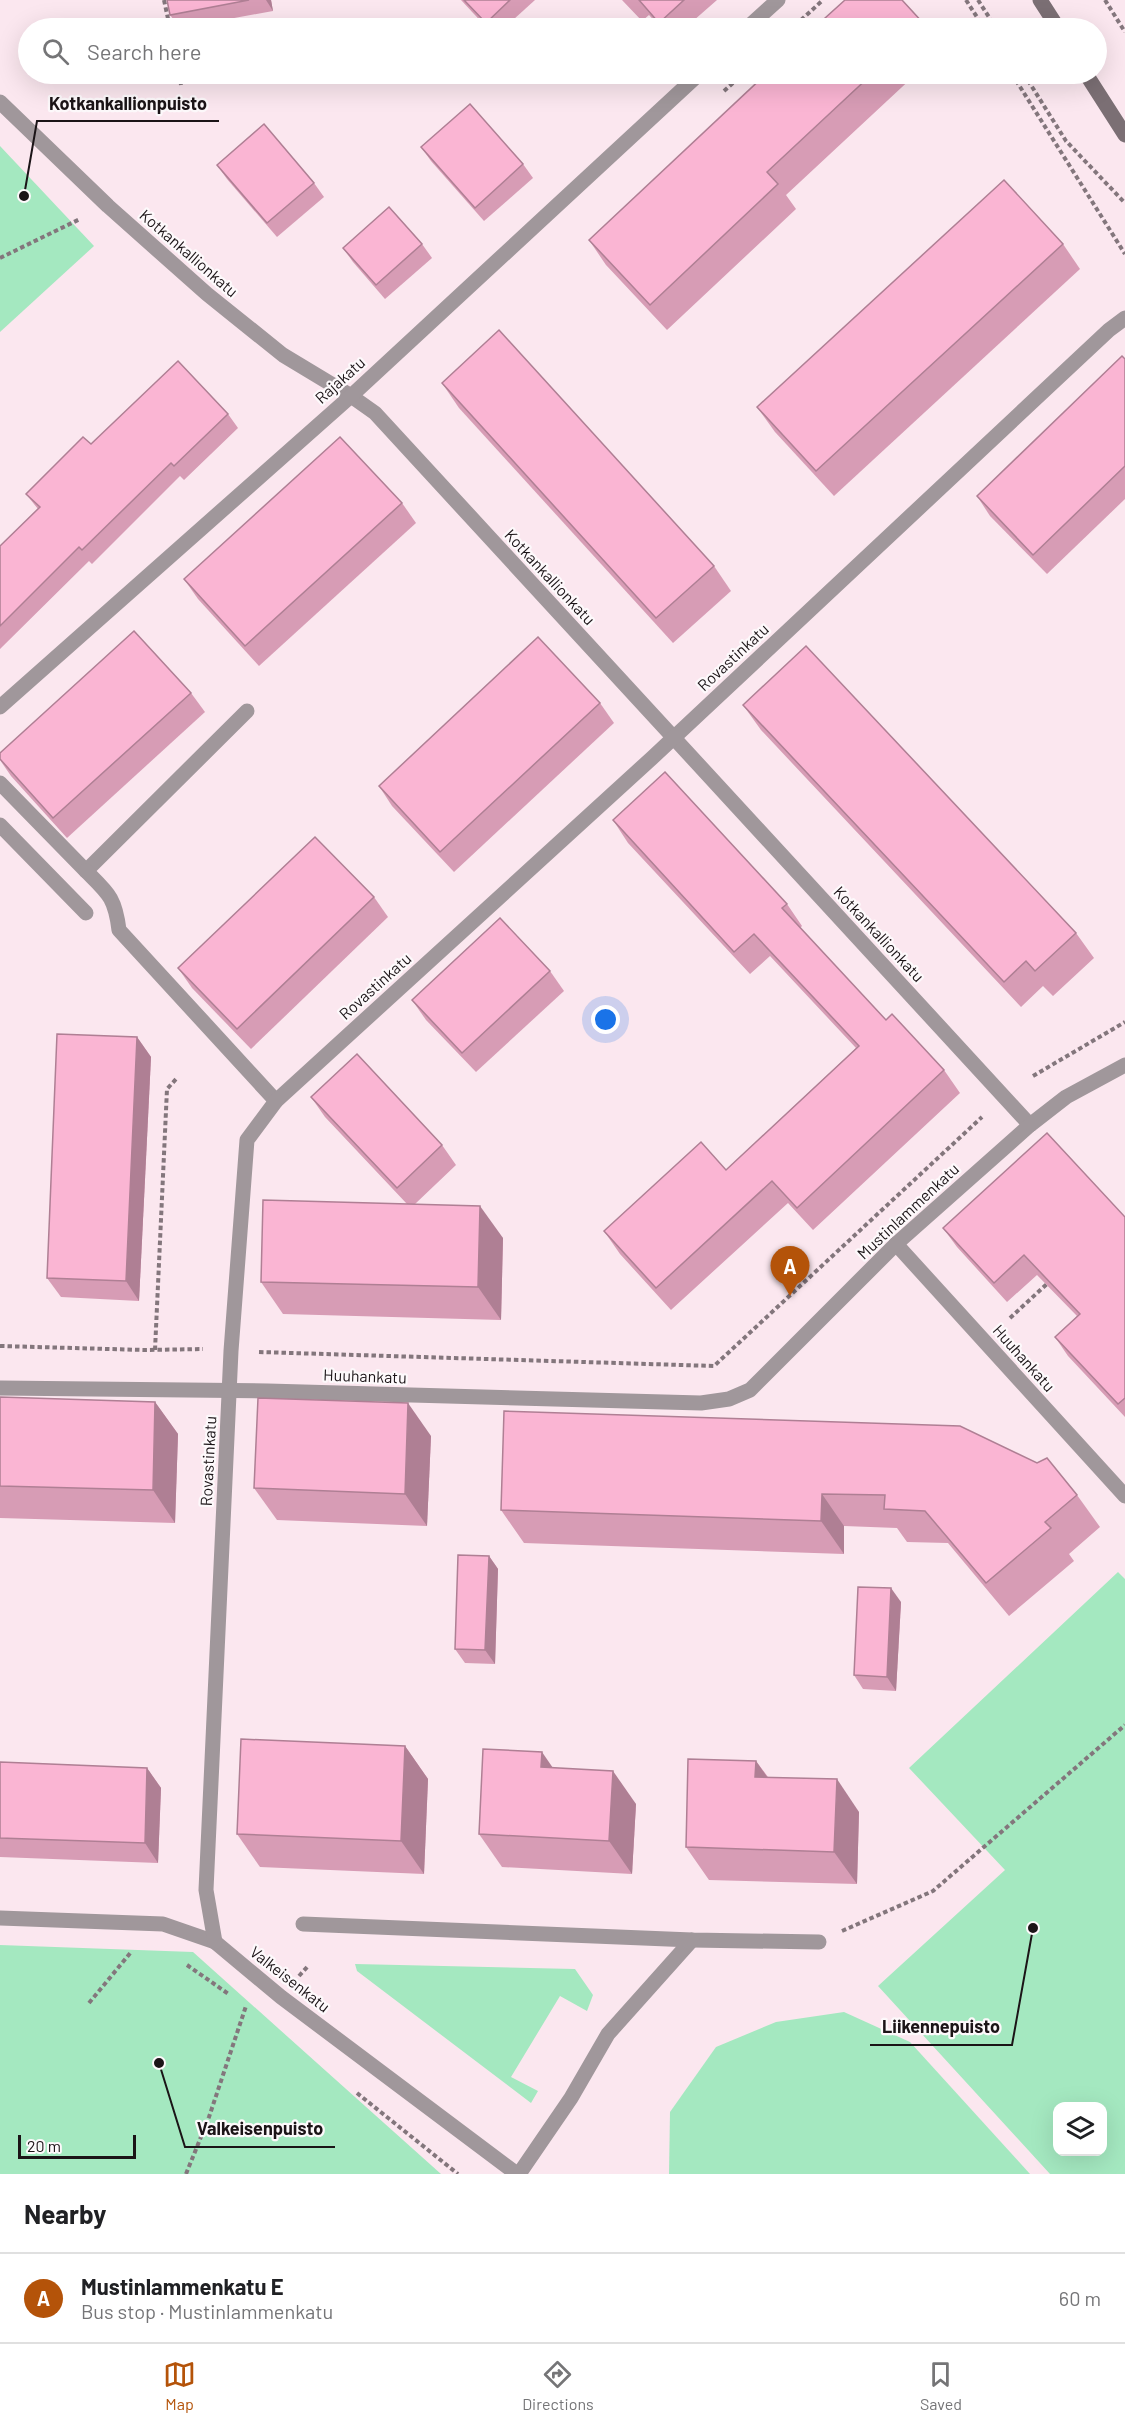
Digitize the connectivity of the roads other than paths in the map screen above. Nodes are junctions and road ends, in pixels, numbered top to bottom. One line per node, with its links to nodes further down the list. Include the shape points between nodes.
1 (778, 0): 3 (street)
2 (1040, 0): 4 (main road)
3 (758, 18)
4 (1052, 18)
5 (688, 84): 10 (street, Rajakatu)
6 (1092, 84): 8 (main road)
7 (0, 102): 10 (street, Kotkankallionkatu, via 207,294 283,355)
8 (1125, 135)
9 (1125, 318): 13 (street, Rovastinkatu)
10 (351, 396): 11 (street, Rajakatu); 13 (street, Kotkankallionkatu, via 375,413)
11 (0, 707)
12 (248, 711): 16 (street)
13 (674, 738): 19 (street, Rovastinkatu); 20 (street, Kotkankallionkatu)
14 (0, 783): 16 (street)
15 (0, 825): 17 (street)
16 (86, 871): 19 (street, via 109,894 116,907 119,930)
17 (86, 913)
18 (1125, 1065): 20 (street, Mustinlammenkatu, via 1066,1097)
19 (276, 1101): 23 (street, Rovastinkatu, via 248,1140)
20 (1030, 1125): 21 (street, Mustinlammenkatu)
21 (896, 1245): 24 (street, Mustinlammenkatu, via 750,1390); 25 (street, Huuhankatu)
22 (0, 1388): 23 (street, Huuhankatu)
23 (230, 1391): 24 (street, Huuhankatu, via 701,1403); 29 (street, Rovastinkatu, via 206,1890)
24 (729, 1399)
25 (1125, 1496)
26 (0, 1918): 29 (street, Valkeisenkatu, via 163,1924)
27 (303, 1924): 28 (street)
28 (692, 1940): 30 (street); 31 (street, via 608,2034 571,2098)
29 (215, 1942): 31 (street, Valkeisenkatu, via 281,1997)
30 (819, 1942)
31 (518, 2174)

